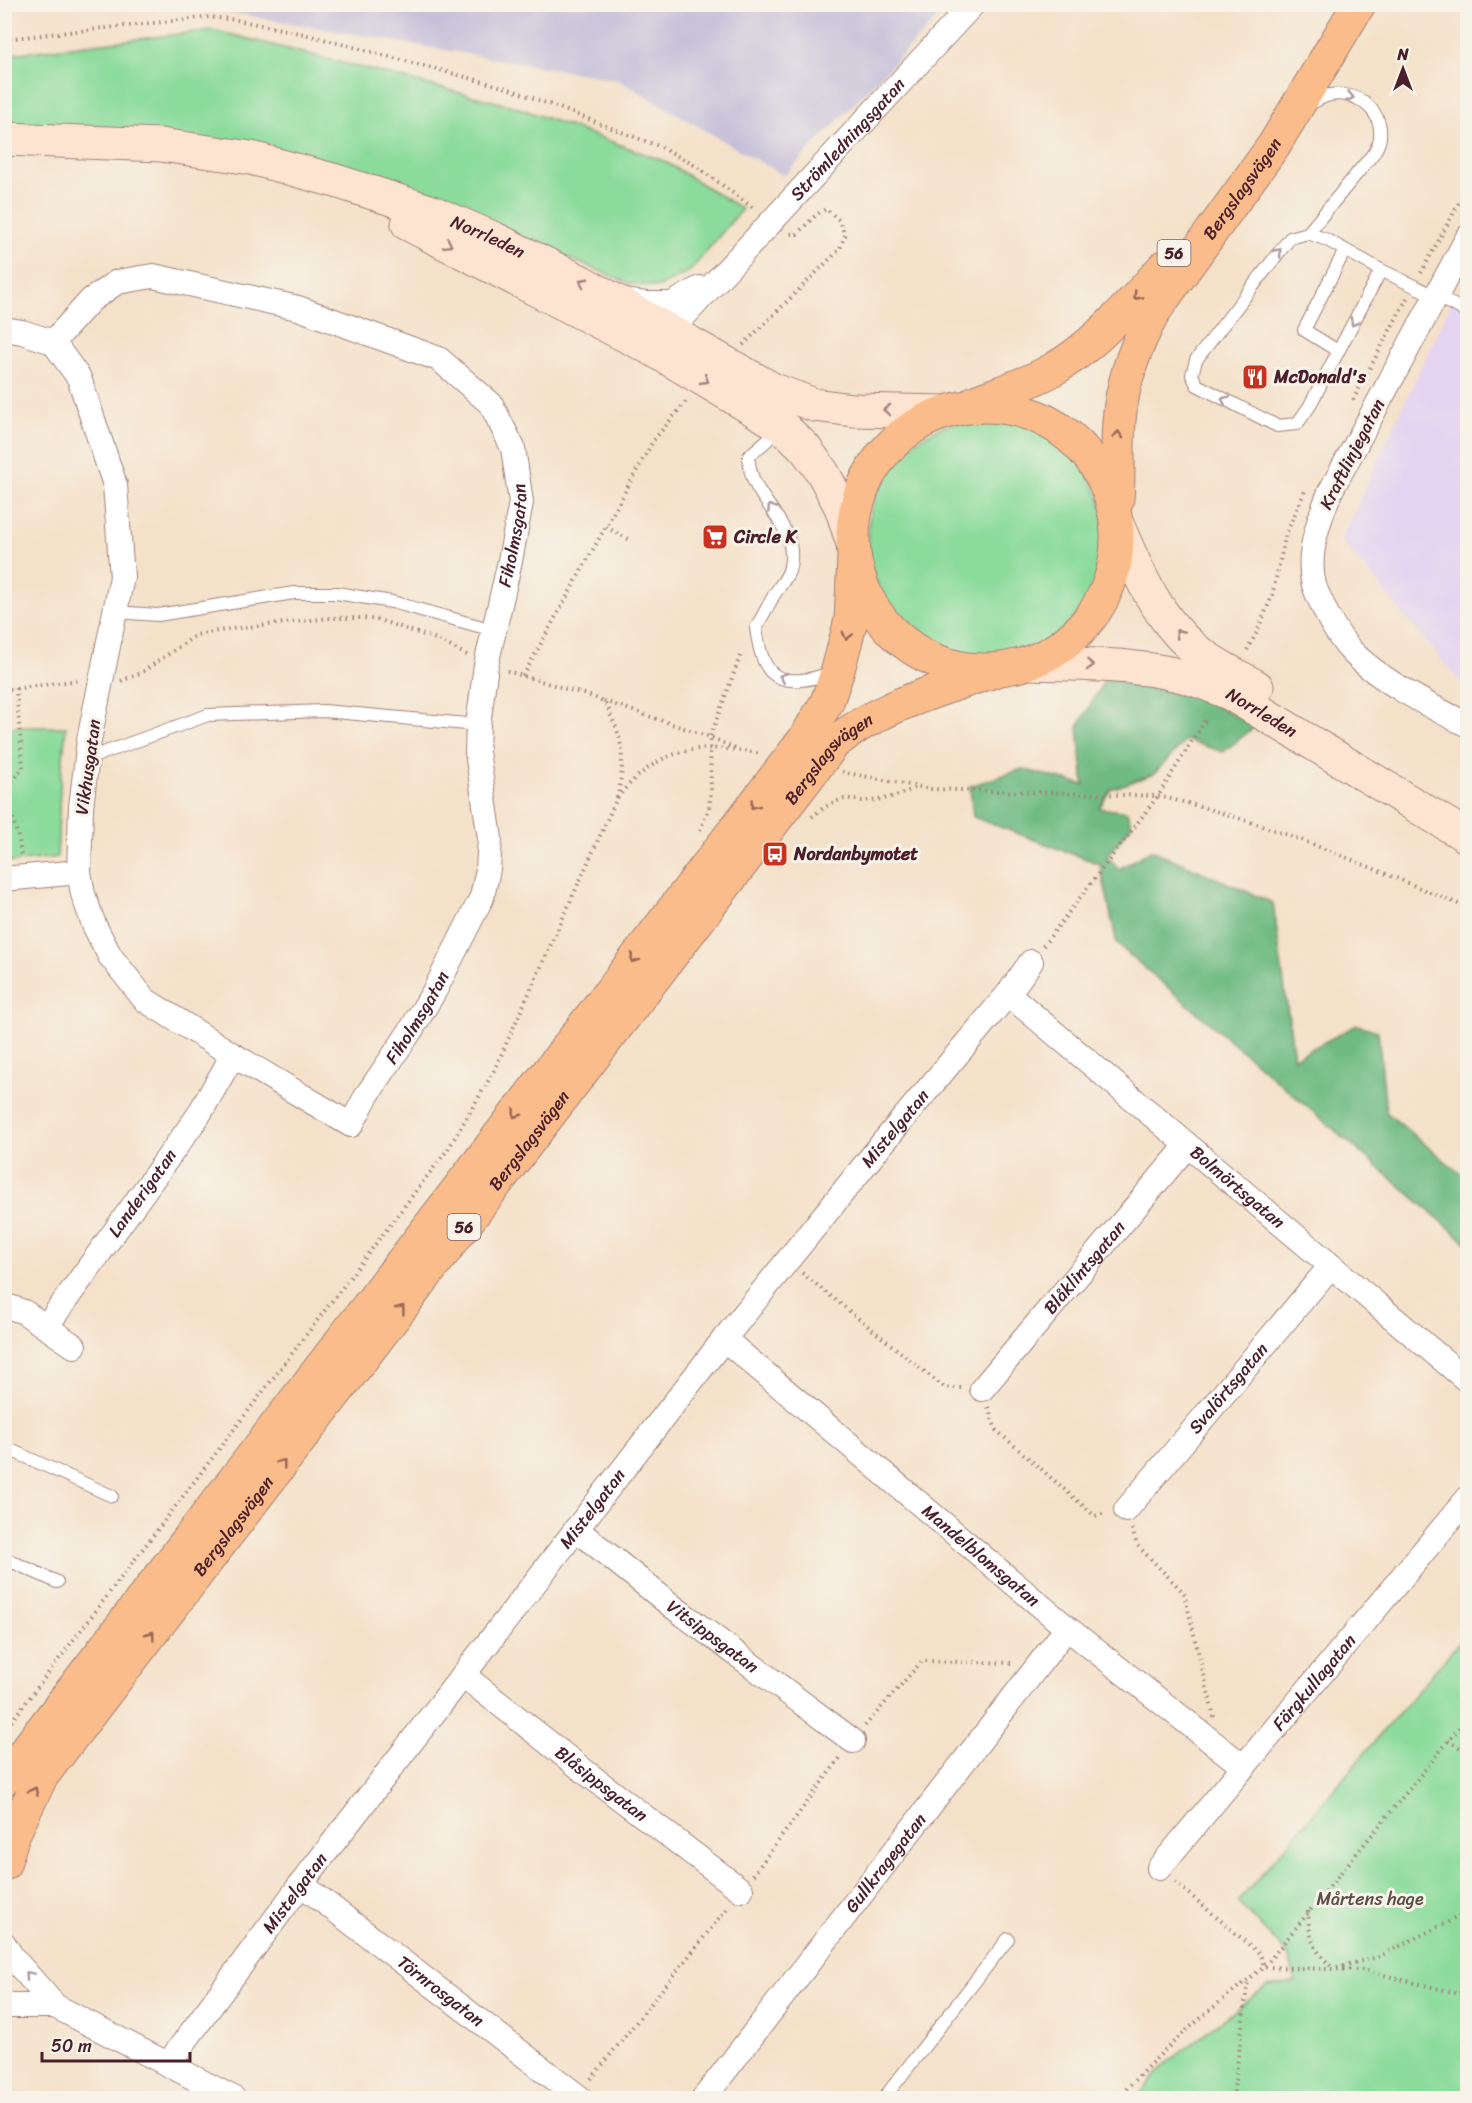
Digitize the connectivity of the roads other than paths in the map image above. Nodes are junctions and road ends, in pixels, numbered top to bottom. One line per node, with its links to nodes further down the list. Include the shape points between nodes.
1 (973, 4): 11 (street, Strömledningsgatan)
2 (1344, 4): 19 (highway, Bergslagsvägen / 56, one-way to 19, via 1253,147 1139,295 1089,343 1052,370)
3 (1359, 4): 4 (highway, Bergslagsvägen / 56)
4 (1295, 111): 7 (lane, one-way to 7, via 1329,95 1353,96 1368,105 1380,122 1381,139 1373,154); 21 (highway, Bergslagsvägen / 56, one-way to 4, via 1119,418 1126,376 1140,339 1155,310)
5 (4, 139): 13 (main road, Norrleden, one-way to 5, via 506,244 432,212 251,158 161,145)
6 (4, 154): 16 (main road, Norrleden, one-way to 16, via 66,154 253,175 413,226)
7 (1308, 233): 9 (lane); 18 (lane, one-way to 7, via 1309,407 1297,424 1288,426 1277,426 1197,385 1192,375 1196,360 1276,254 1290,238)
8 (1467, 237): 12 (street, Kraftlinjegatan)
9 (1345, 250): 10 (lane); 18 (lane, via 1304,330)
10 (1381, 270): 12 (lane); 18 (lane, one-way to 18)
11 (723, 274): 13 (street, Strömledningsgatan, via 672,304); 16 (street, Strömledningsgatan)
12 (1436, 298): 14 (lane); 29 (street, Kraftlinjegatan, via 1330,492 1312,551 1314,584 1329,620 1347,646 1371,668 1423,703)
13 (616, 300): 16 (main road, Norrleden)
14 (1467, 312)
15 (4, 329): 17 (street)
16 (663, 340): 19 (main road, Norrleden, one-way to 16, via 853,410 814,405); 20 (main road, Norrleden, one-way to 20)
17 (53, 342): 23 (street, Vikhusgatan, via 80,378 115,485 122,577); 24 (street, Fiholmsgatan, via 91,300 117,282 153,276 298,308 439,359 491,404 513,448 521,502)
18 (1338, 351)
19 (952, 410): 21 (highway, 56, via 997,406 1016,409 1068,434 1104,478); 22 (highway, 56, via 914,427 887,449 867,477 856,510)
20 (783, 427): 22 (main road, Norrleden, via 805,447 822,473 841,507); 26 (lane, one-way to 20, via 816,679 792,681 772,672 760,652 756,628 788,574 792,553 785,529 756,486 748,466 749,456)
21 (1117, 520): 25 (highway, 56, via 1116,561 1106,594 1088,623 1062,646); 31 (main road, Norrleden, one-way to 21, via 1198,651 1176,631 1156,604)
22 (853, 551): 26 (highway, Bergslagsvägen / 56, one-way to 26, via 851,620); 27 (highway, 56, via 863,589 879,618 903,642 931,659 963,669)
23 (115, 612): 24 (lane, via 158,615 294,593 336,593 392,602); 30 (street, Vikhusgatan)
24 (493, 630): 28 (street, Fiholmsgatan)
25 (1031, 663): 27 (highway, 56); 32 (main road, Norrleden, one-way to 32, via 1152,671 1195,680 1231,694)
26 (838, 670): 58 (highway, Bergslagsvägen / 56, one-way to 58, via 826,702 804,740)
27 (997, 670): 59 (highway, Bergslagsvägen / 56, one-way to 27, via 13,1835 41,1777 834,743 855,726 902,703)
28 (478, 724): 30 (lane, via 324,711 208,715); 38 (street, Fiholmsgatan, via 477,752 490,838 482,897 435,990)
29 (1467, 725)
30 (87, 759): 33 (street, Vikhusgatan)
31 (1467, 813)
32 (1467, 837)
33 (79, 872): 34 (street); 37 (street, Vikhusgatan, via 94,925 125,977 145,1000)
34 (14, 878)
35 (1031, 963): 36 (street, Mistelgatan)
36 (1008, 994): 39 (street, Bolmörtsgatan); 43 (street, Mistelgatan)
37 (233, 1055): 38 (street, Vikhusgatan); 42 (street, Landerigatan, via 198,1116)
38 (351, 1125)
39 (1187, 1146): 40 (street, Bolmörtsgatan); 46 (street, Blåklintsgatan)
40 (1330, 1267): 45 (street, Bolmörtsgatan); 50 (street, Svalörtsgatan)
41 (4, 1305): 42 (street, via 24,1312)
42 (46, 1327): 44 (street)
43 (724, 1339): 51 (street, Mistelgatan); 54 (street, Mandelblomsgatan)
44 (74, 1346)
45 (1467, 1381)
46 (982, 1389)
47 (4, 1447): 48 (lane)
48 (111, 1496)
49 (1467, 1498): 57 (street, Färgkullagatan)
50 (1126, 1510)
51 (576, 1529): 55 (street, Mistelgatan); 56 (street, Vitsippsgatan)
52 (4, 1558): 53 (lane)
53 (57, 1582)
54 (1067, 1628): 57 (street, Mandelblomsgatan); 70 (street, Gullkragegatan)
55 (463, 1675): 61 (street, Mistelgatan); 62 (street, Blåsippsgatan)
56 (853, 1741)
57 (1244, 1767): 60 (street, Färgkullagatan)
58 (4, 1779)
59 (4, 1864)
60 (1159, 1868)
61 (301, 1884): 67 (street, Mistelgatan); 68 (street, Törnrosgatan)
62 (741, 1890)
63 (1008, 1939): 71 (lane)
64 (4, 1944): 66 (street, one-way to 64)
65 (4, 2006): 66 (street)
66 (55, 2006): 67 (street)
67 (168, 2064): 69 (street)
68 (579, 2097)
69 (233, 2098)
70 (704, 2098)
71 (884, 2098)

